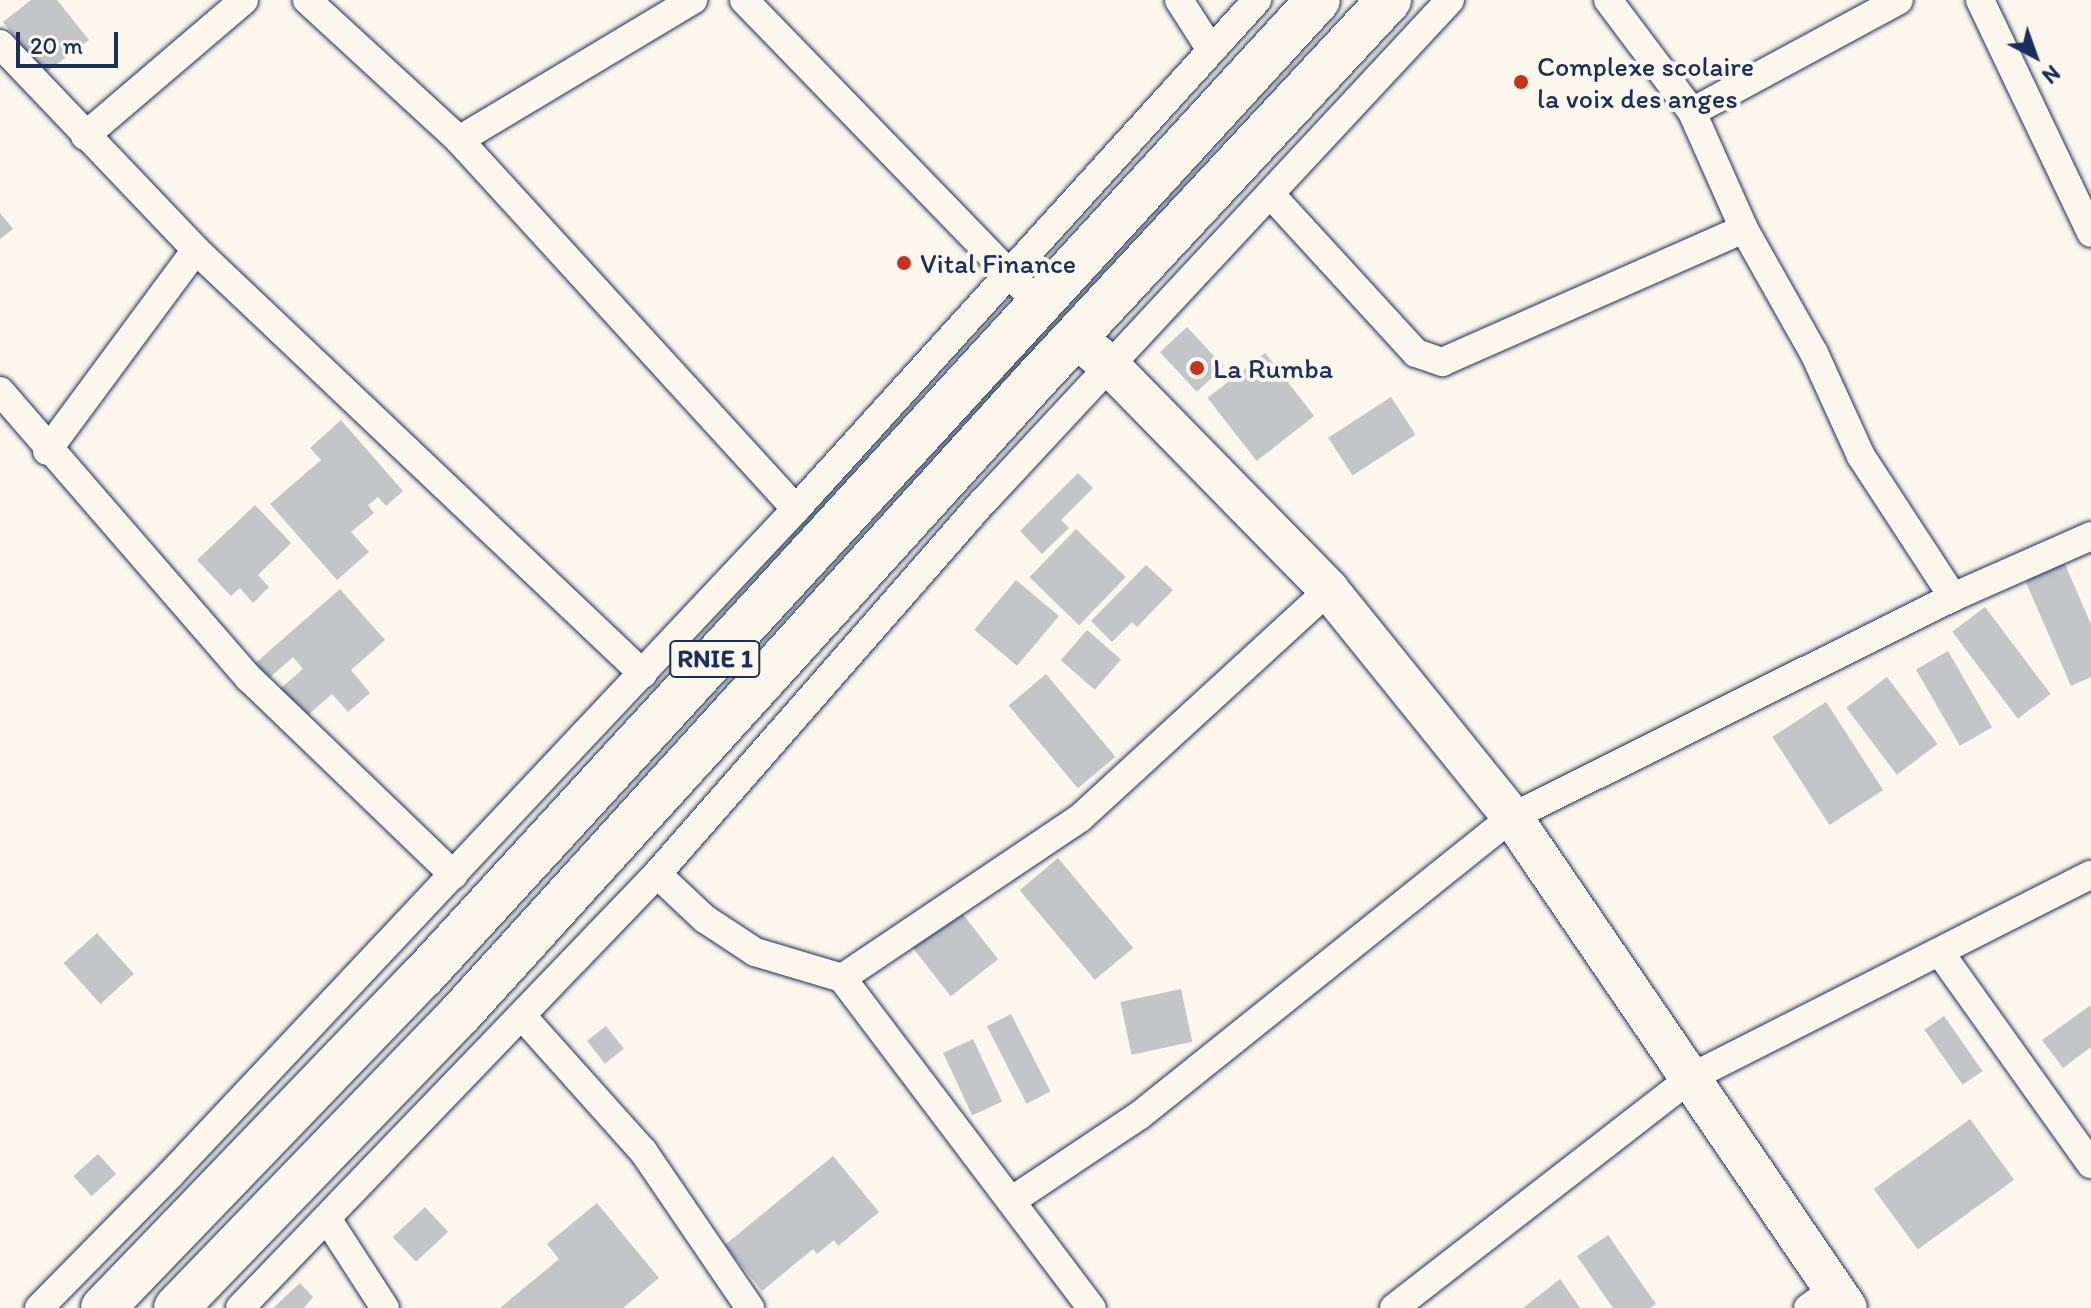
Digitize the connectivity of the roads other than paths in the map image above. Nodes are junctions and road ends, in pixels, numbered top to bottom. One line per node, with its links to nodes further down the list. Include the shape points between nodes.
1 (244, 0): 16 (street)
2 (307, 0): 17 (street)
3 (693, 0): 17 (street)
4 (744, 0): 22 (street)
5 (1179, 0): 14 (street)
6 (1257, 0): 14 (street)
7 (1318, 0): 22 (highway, RNIE 1)
8 (1389, 0): 23 (highway, RNIE 1)
9 (1450, 0): 18 (street)
10 (1608, 0): 15 (street)
11 (1899, 0): 15 (street)
12 (1980, 0): 20 (street)
13 (0, 44): 16 (street)
14 (1211, 50): 22 (street)
15 (1692, 112): 19 (street)
16 (85, 136): 21 (street)
17 (459, 140): 27 (street)
18 (1272, 196): 19 (street, via 1416,353 1442,362); 24 (street)
19 (1744, 229): 30 (street, via 1814,353 1861,456)
20 (2091, 233)
21 (196, 250): 26 (street); 31 (street)
22 (1023, 289): 27 (street); 45 (highway, RNIE 1, via 434,965)
23 (1075, 337): 24 (main road); 46 (highway, RNIE 1, via 460,1014)
24 (1109, 365): 29 (main road); 33 (street)
25 (0, 391): 26 (street)
26 (47, 451): 34 (street, via 249,678)
27 (796, 509): 31 (street)
28 (2091, 536): 30 (street)
29 (1329, 590): 32 (main road); 37 (street, via 1080,818)
30 (1953, 597): 32 (street)
31 (643, 674): 34 (street)
32 (1512, 817): 39 (main road); 41 (street, via 1140,1115)
33 (657, 874): 37 (street, via 705,919 755,952); 38 (street)
34 (454, 875): 44 (street)
35 (2091, 875): 36 (street)
36 (1941, 954): 39 (street); 40 (street)
37 (842, 978): 41 (street)
38 (523, 1017): 42 (street); 49 (street, via 643,1151)
39 (1690, 1078): 43 (main road); 51 (street)
40 (2091, 1164)
41 (1011, 1201): 50 (street)
42 (328, 1220): 47 (street); 48 (street)
43 (1830, 1302)
44 (39, 1308)
45 (103, 1308)
46 (176, 1308)
47 (240, 1308)
48 (385, 1308)
49 (750, 1308)
50 (1092, 1308)
51 (1394, 1308)

